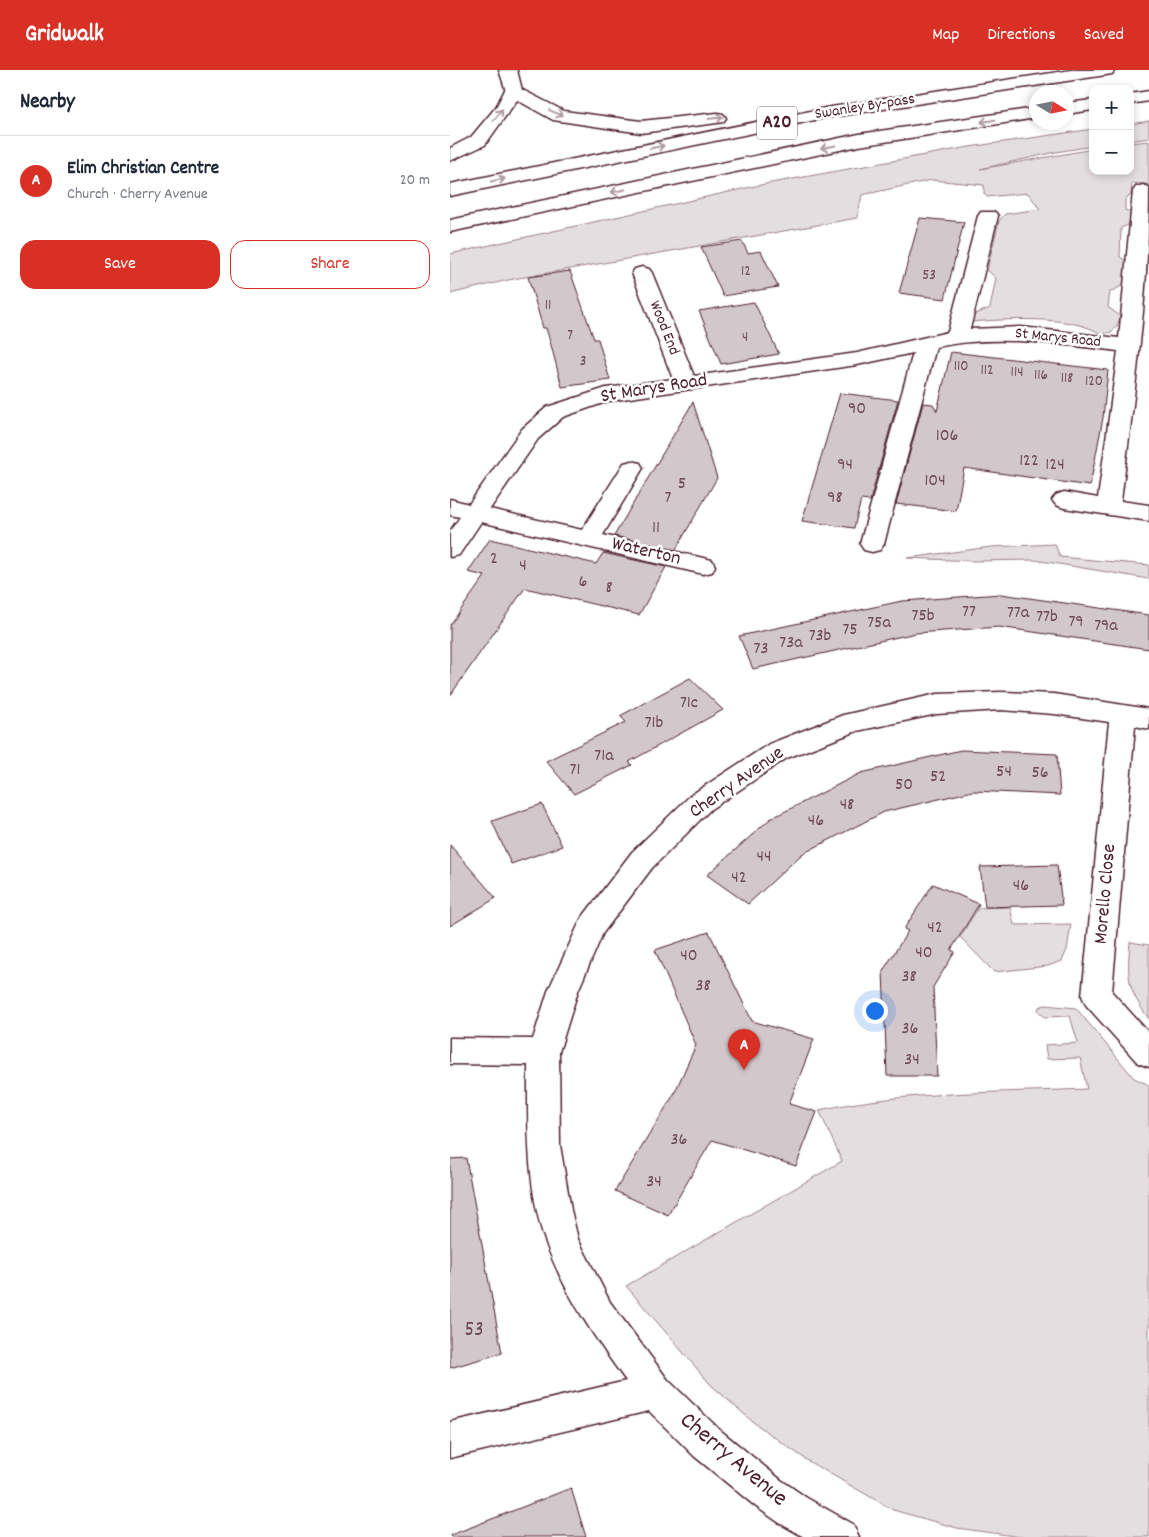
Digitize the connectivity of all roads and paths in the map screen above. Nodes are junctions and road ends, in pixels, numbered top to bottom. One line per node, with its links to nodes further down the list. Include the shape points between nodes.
1 (508, 70): 4 (main road)
2 (1106, 70): 3 (main road, Swanley By-pass / A20)
3 (1064, 77): 4 (main road, one-way to 3, via 559,116 641,128); 11 (main road, Swanley By-pass / A20, one-way to 3, via 825,113)
4 (513, 90): 10 (main road, one-way to 4, via 478,141 504,108)
5 (1149, 96): 6 (main road)
6 (1134, 98)
7 (1089, 105): 8 (main road)
8 (1074, 108)
9 (1029, 114): 14 (main road, Swanley By-pass / A20, one-way to 14, via 859,140)
10 (450, 155)
11 (450, 190)
12 (1143, 191): 18 (main road, St Marys Road)
13 (988, 216): 16 (main road)
14 (450, 226)
15 (642, 273): 19 (main road, Wood End)
16 (958, 336): 17 (main road, St Marys Road); 18 (main road, St Marys Road, via 1020,333)
17 (926, 344): 19 (main road, St Marys Road, via 857,359); 27 (main road)
18 (1129, 346): 23 (main road, St Marys Road)
19 (686, 383): 24 (main road, St Marys Road, via 606,395 554,412 530,434)
20 (632, 468): 26 (main road, Waterton)
21 (1064, 500): 23 (main road)
22 (450, 507): 24 (main road, Waterton)
23 (1109, 507): 25 (main road)
24 (476, 512): 26 (main road, Waterton); 28 (main road, St Marys Road)
25 (1149, 513)
26 (588, 538): 29 (main road, Waterton)
27 (872, 544)
28 (450, 549)
29 (704, 566)
30 (1136, 717): 32 (main road, Cherry Avenue, via 1045,703 938,704 852,722 778,751 701,802 642,860 591,928 563,991); 33 (main road, Morello Close, via 1097,996)
31 (450, 1051): 32 (main road)
32 (544, 1052): 34 (main road, Cherry Avenue, via 544,1145 562,1242 598,1314)
33 (1149, 1054)
34 (655, 1392): 35 (main road); 36 (main road, Cherry Avenue, via 707,1443 768,1493)
35 (450, 1440)
36 (840, 1537)

